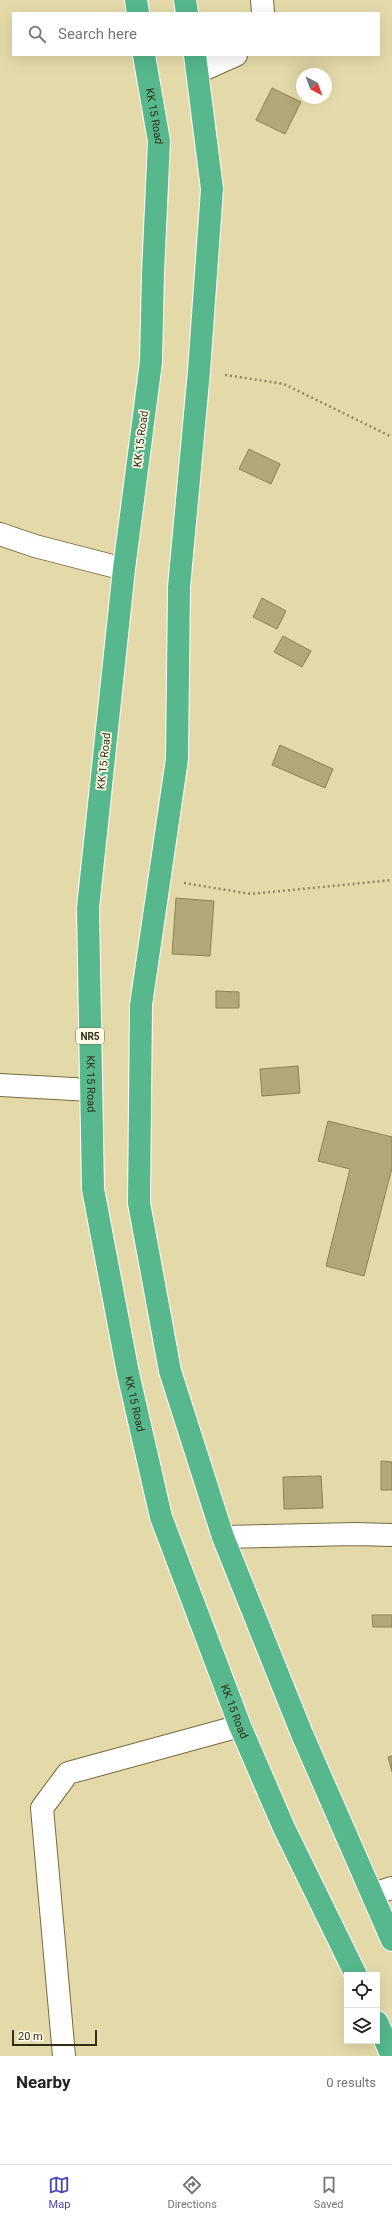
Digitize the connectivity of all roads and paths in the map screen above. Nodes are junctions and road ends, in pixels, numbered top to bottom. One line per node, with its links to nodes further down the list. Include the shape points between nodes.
1 (136, 0): 4 (highway)
2 (185, 0): 5 (highway)
3 (262, 0): 6 (street)
4 (138, 12)
5 (187, 12)
6 (263, 12)
7 (144, 56): 13 (highway, KK 15 Road / NR5, via 159,141 151,362)
8 (231, 56): 9 (street)
9 (197, 63): 10 (highway, via 212,189)
10 (199, 371): 11 (path, via 284,384); 14 (highway, via 179,587 177,759)
11 (392, 437)
12 (0, 534): 13 (street, via 35,546)
13 (124, 569): 17 (highway, KK 15 Road / NR5, via 88,908)
14 (159, 878): 15 (path, via 251,894); 19 (highway, via 141,1005 139,1202 170,1371)
15 (392, 880)
16 (0, 1085): 17 (street)
17 (91, 1090): 20 (highway, KK 15 Road / NR5, via 93,1189 128,1373 161,1517)
18 (392, 1535): 19 (street)
19 (223, 1537): 21 (highway, via 302,1734)
20 (240, 1726): 23 (highway, KK 15 Road / NR5, via 284,1828); 25 (street, via 68,1773 42,1808)
21 (382, 1891): 22 (highway)
22 (392, 1940)
23 (355, 1972)
24 (380, 2029): 26 (highway)
25 (64, 2056)
26 (392, 2056)

